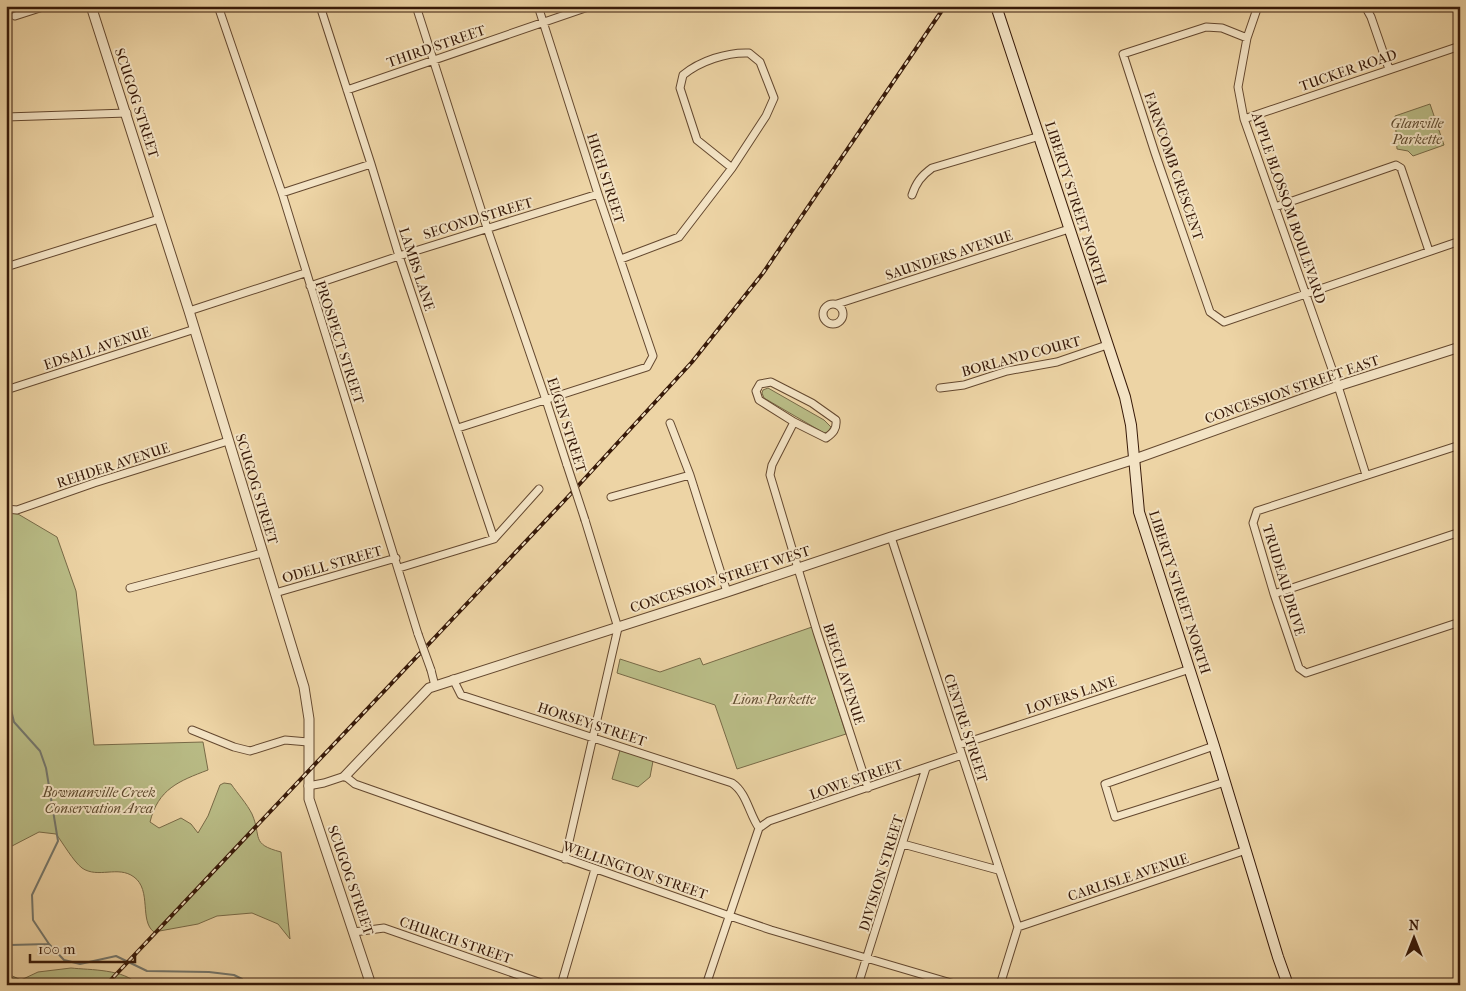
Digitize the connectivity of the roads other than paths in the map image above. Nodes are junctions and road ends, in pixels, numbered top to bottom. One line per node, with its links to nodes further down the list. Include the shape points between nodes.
1 (46, 6): 11 (street)
2 (91, 6): 18 (street, SCUGOG STREET)
3 (218, 6): 24 (street, PROSPECT STREET)
4 (320, 6): 17 (street, LAMBS LANE)
5 (416, 6): 15 (street, ELGIN STREET)
6 (538, 6): 12 (street, HIGH STREET)
7 (591, 6): 12 (street, THIRD STREET)
8 (996, 6): 21 (main road, LIBERTY STREET NORTH)
9 (1258, 6): 13 (street, APPLE BLOSSOM BOULEVARD)
10 (1365, 6): 16 (street)
11 (15, 16)
12 (544, 22): 15 (street, THIRD STREET); 25 (street, HIGH STREET)
13 (1247, 38): 20 (street, APPLE BLOSSOM BOULEVARD, via 1238,87); 38 (street, FARNCOMB CRESCENT, via 1222,28 1206,27 1123,54 1210,312 1224,322)
14 (1460, 46): 16 (street, TUCKER ROAD)
15 (433, 60): 17 (street, THIRD STREET); 29 (street, ELGIN STREET)
16 (1389, 69): 20 (street, TUCKER ROAD)
17 (347, 90): 22 (street, LAMBS LANE)
18 (126, 113): 19 (street); 28 (street, SCUGOG STREET)
19 (6, 117)
20 (1244, 119): 27 (street, APPLE BLOSSOM BOULEVARD)
21 (1040, 136): 26 (street, via 932,168 922,175); 30 (main road, LIBERTY STREET NORTH)
22 (371, 164): 24 (street); 33 (street, LAMBS LANE)
23 (732, 168): 23 (street, via 774,98 760,62 749,52 737,52 693,67 683,75 680,88 697,140); 34 (street, via 679,237)
24 (282, 193): 36 (street, PROSPECT STREET)
25 (598, 194): 29 (street, SECOND STREET); 34 (street, HIGH STREET)
26 (912, 196)
27 (1275, 207): 32 (street, via 1396,165 1401,168); 38 (street, APPLE BLOSSOM BOULEVARD)
28 (159, 219): 35 (street); 40 (street, SCUGOG STREET)
29 (487, 228): 33 (street, SECOND STREET); 47 (street, ELGIN STREET)
30 (1069, 229): 39 (street, SAUNDERS AVENUE); 42 (main road, LIBERTY STREET NORTH)
31 (1460, 240): 32 (street)
32 (1430, 251): 38 (street)
33 (398, 256): 37 (street, SECOND STREET); 50 (street, LAMBS LANE)
34 (620, 260): 47 (street, HIGH STREET, via 653,356 647,367)
35 (6, 266)
36 (305, 273): 37 (street, PROSPECT STREET); 40 (street)
37 (310, 286): 63 (street, PROSPECT STREET)
38 (1305, 295): 44 (street, APPLE BLOSSOM BOULEVARD)
39 (837, 304)
40 (189, 311): 41 (street, SCUGOG STREET)
41 (195, 329): 46 (street, EDSALL AVENUE); 51 (street, SCUGOG STREET)
42 (1108, 345): 45 (street, BORLAND COURT, via 1056,362); 53 (main road, LIBERTY STREET NORTH, via 1125,397)
43 (1460, 347): 44 (street, CONCESSION STREET EAST)
44 (1338, 386): 53 (street, CONCESSION STREET EAST); 55 (street, APPLE BLOSSOM BOULEVARD)
45 (940, 388)
46 (6, 390)
47 (546, 400): 50 (street); 71 (street, ELGIN STREET, bridge)
48 (794, 422): 48 (street, via 826,438 836,426 836,420 812,403 771,382 760,384 756,391 759,400); 65 (street, BEECH AVENUE, via 770,475)
49 (670, 423): 54 (street)
50 (458, 428): 61 (street, LAMBS LANE)
51 (228, 441): 58 (street, REHDER AVENUE, via 17,510); 62 (street, SCUGOG STREET)
52 (1460, 445): 55 (street, TRUDEAU DRIVE)
53 (1135, 459): 60 (street, CONCESSION STREET WEST); 72 (main road, LIBERTY STREET NORTH, via 1139,512)
54 (690, 475): 57 (street); 67 (street)
55 (1366, 475): 69 (street, TRUDEAU DRIVE, via 1257,511 1253,523)
56 (539, 489): 61 (street)
57 (611, 497)
58 (6, 509)
59 (1460, 532): 69 (street)
60 (891, 537): 65 (street, CONCESSION STREET WEST); 78 (street, CENTRE STREET)
61 (494, 539): 64 (street, ODELL STREET)
62 (262, 553): 66 (street); 68 (street, SCUGOG STREET)
63 (396, 558): 64 (street, PROSPECT STREET); 68 (street, ODELL STREET)
64 (399, 568): 74 (street, PROSPECT STREET, bridge)
65 (798, 568): 67 (street, CONCESSION STREET WEST); 85 (street, BEECH AVENUE)
66 (130, 588)
67 (727, 592): 71 (street, CONCESSION STREET WEST)
68 (275, 593): 77 (street, SCUGOG STREET, via 304,687 309,719)
69 (1274, 594): 70 (street, TRUDEAU DRIVE, via 1299,668 1306,673)
70 (1460, 622)
71 (618, 628): 73 (street, CONCESSION STREET WEST); 76 (street, ELGIN STREET)
72 (1190, 668): 78 (street, LOVERS LANE); 79 (main road, LIBERTY STREET NORTH)
73 (453, 680): 74 (street, CONCESSION STREET WEST); 76 (street, HORSEY STREET, via 461,695)
74 (435, 686): 82 (street, CONCESSION STREET WEST, via 429,688)
75 (192, 730): 77 (street, via 250,751 285,740)
76 (593, 737): 86 (street, HORSEY STREET, via 732,783 740,788); 89 (street, ELGIN STREET)
77 (308, 742): 84 (street, SCUGOG STREET)
78 (959, 745): 80 (street, CENTRE STREET)
79 (1214, 746): 83 (main road, LIBERTY STREET NORTH); 83 (street, via 1105,784 1110,801 1115,817)
80 (962, 755): 81 (street, LOWE STREET); 91 (street, CENTRE STREET)
81 (926, 768): 85 (street, LOWE STREET); 87 (street, DIVISION STREET)
82 (345, 776): 84 (street); 89 (street, WELLINGTON STREET, via 355,784)
83 (1225, 782): 88 (main road, LIBERTY STREET NORTH)
84 (308, 786): 94 (street, SCUGOG STREET, via 309,799)
85 (868, 788): 86 (street, LOWE STREET, via 769,821)
86 (759, 828): 92 (street)
87 (903, 844): 91 (street); 95 (street, DIVISION STREET)
88 (1246, 850): 93 (street, CARLISLE AVENUE); 103 (main road, LIBERTY STREET NORTH)
89 (565, 859): 90 (street, WELLINGTON STREET)
90 (595, 869): 92 (street, WELLINGTON STREET); 98 (street)
91 (998, 870): 93 (street, CENTRE STREET)
92 (730, 916): 95 (street, WELLINGTON STREET); 99 (street)
93 (1018, 927): 102 (street)
94 (354, 932): 96 (street, SCUGOG STREET); 97 (street, CHURCH STREET, via 384,928)
95 (867, 958): 100 (street, DIVISION STREET); 101 (street, WELLINGTON STREET)
96 (371, 985)
97 (547, 985)
98 (561, 985)
99 (706, 985)
100 (858, 985)
101 (958, 985)
102 (1000, 985)
103 (1288, 985)

